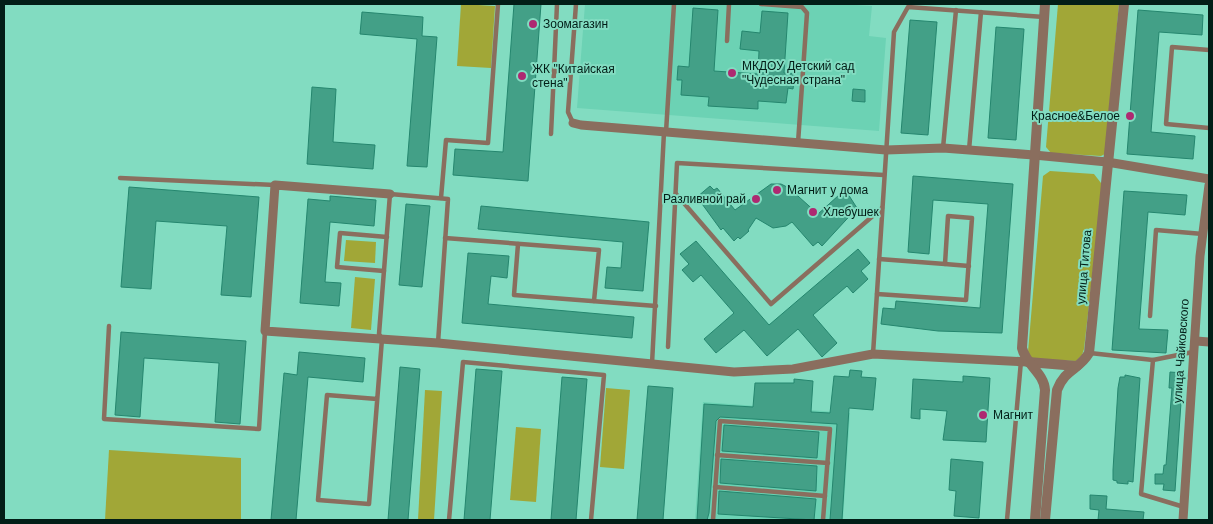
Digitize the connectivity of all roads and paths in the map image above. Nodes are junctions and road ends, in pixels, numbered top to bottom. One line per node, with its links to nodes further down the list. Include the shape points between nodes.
1 (498, 4): 33 (lane, via 488,143 446,140)
2 (557, 4): 14 (lane)
3 (576, 4): 15 (lane)
4 (674, 4): 18 (lane)
5 (729, 4): 12 (lane)
6 (761, 4): 20 (lane, via 802,7 807,13)
7 (1045, 4): 11 (street)
8 (1124, 4): 25 (street, улица Титова)
9 (956, 10): 10 (lane); 21 (lane); 22 (lane, via 908,7 894,32)
10 (981, 12): 11 (lane); 23 (lane)
11 (1044, 17): 24 (street)
12 (727, 42)
13 (1209, 50): 17 (lane, via 1172,47 1166,124)
14 (554, 70): 15 (lane); 19 (lane)
15 (571, 72): 16 (lane, via 568,112)
16 (573, 123): 18 (street)
17 (1209, 128)
18 (665, 132): 20 (street); 45 (lane)
19 (551, 134)
20 (798, 143): 22 (street)
21 (943, 148): 22 (street); 23 (street)
22 (886, 150): 26 (lane)
23 (969, 150): 24 (street)
24 (1034, 154): 25 (street); 54 (street)
25 (1107, 162): 28 (street); 56 (street, улица Титова)
26 (884, 175): 32 (lane, via 677,163); 34 (lane)
27 (120, 178): 29 (lane)
28 (1209, 179)
29 (275, 185): 31 (street); 48 (street)
30 (1209, 185): 35 (street, улица Чайковского)
31 (390, 194): 33 (lane); 36 (lane)
32 (676, 194): 34 (lane, via 771,304); 53 (lane)
33 (441, 198): 37 (lane, via 448,199)
34 (882, 208): 39 (lane)
35 (1203, 234): 46 (lane, via 1156,230); 50 (street, улица Чайковского)
36 (387, 237): 42 (lane); 42 (lane, via 340,233 337,267)
37 (445, 238): 38 (lane); 52 (lane)
38 (518, 244): 44 (lane, via 514,295); 44 (lane, via 599,250)
39 (879, 259): 40 (lane); 43 (lane)
40 (944, 264): 41 (lane); 41 (lane, via 948,216 972,218)
41 (969, 266): 43 (lane, via 966,300)
42 (384, 271): 49 (lane, via 379,334)
43 (877, 294): 57 (lane)
44 (594, 302): 45 (lane)
45 (656, 306): 61 (lane)
46 (1150, 316)
47 (109, 326): 48 (lane, via 104,419 259,429)
48 (265, 331): 49 (street)
49 (382, 339): 52 (street); 63 (lane)
50 (1196, 341): 51 (street); 55 (street, улица Чайковского)
51 (1209, 342)
52 (438, 343): 61 (street)
53 (668, 347)
54 (1022, 348): 58 (street); 60 (street)
55 (1194, 351): 59 (lane); 68 (street, улица Чайковского)
56 (1088, 353): 59 (lane); 62 (street)
57 (873, 354): 58 (street); 61 (street, via 793,369 754,371)
58 (1007, 360): 60 (street)
59 (1153, 360): 68 (lane, via 1141,494)
60 (1024, 361): 62 (street); 73 (lane); 74 (street, via 1044,382 1045,390)
61 (652, 364)
62 (1077, 366): 75 (street, via 1061,378 1057,390)
63 (377, 399): 63 (lane, via 327,395 318,500 369,504)
64 (717, 455): 65 (lane); 65 (lane, via 720,422 830,429); 66 (lane)
65 (828, 463): 67 (lane)
66 (715, 487): 67 (lane); 71 (lane)
67 (825, 496): 72 (lane)
68 (1184, 507): 76 (street, улица Чайковского)
69 (449, 520): 70 (lane, via 463,362 604,374)
70 (591, 520)
71 (714, 520)
72 (824, 520)
73 (1007, 520)
74 (1035, 520)
75 (1045, 520)
76 (1183, 520)

